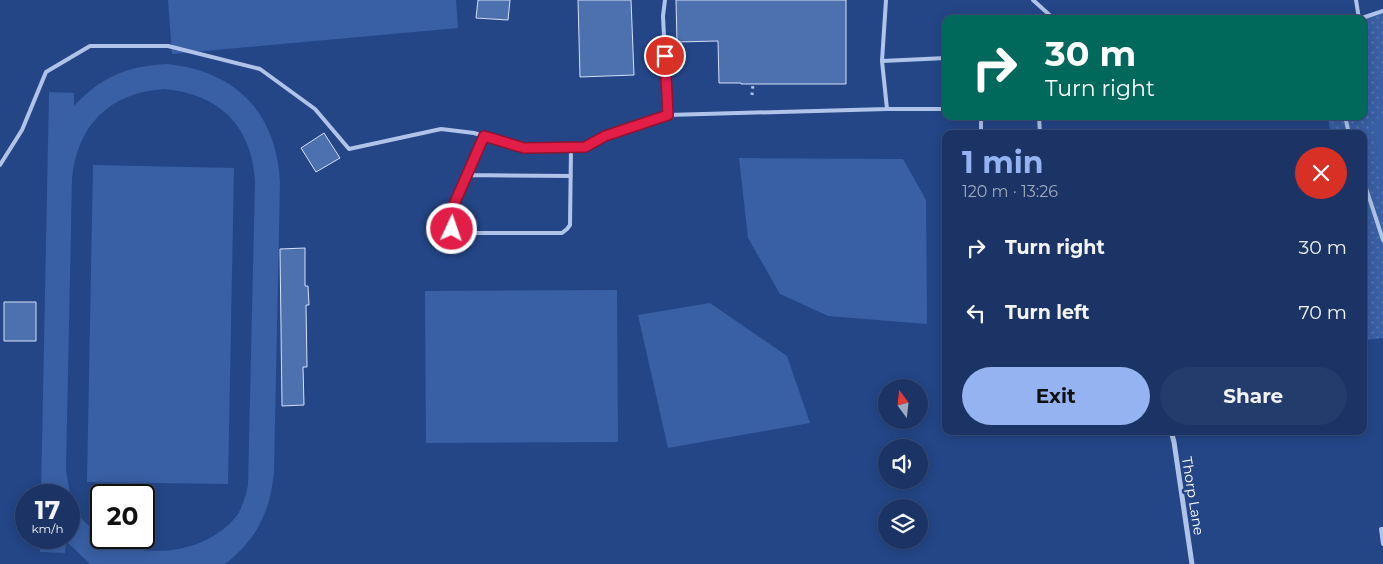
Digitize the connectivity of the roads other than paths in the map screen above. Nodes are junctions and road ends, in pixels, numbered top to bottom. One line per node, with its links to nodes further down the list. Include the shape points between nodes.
1 (665, 0): 13 (lane)
2 (886, 0): 10 (lane)
3 (1032, 0): 6 (lane)
4 (1356, 0): 7 (lane)
5 (1383, 11): 8 (lane)
6 (1049, 15)
7 (1358, 15)
8 (1367, 16)
9 (942, 58): 10 (lane)
10 (882, 61): 11 (lane)
11 (887, 109): 12 (lane); 13 (lane)
12 (942, 109)
13 (668, 115): 15 (lane, via 605,136 585,147)
14 (484, 136): 15 (lane, via 524,148); 16 (lane, via 441,129 349,149 315,109 260,69 168,46 90,46 46,72 22,130); 17 (lane)
15 (571, 148): 18 (lane)
16 (0, 166)
17 (466, 175): 18 (lane); 18 (lane, via 449,216 452,229 460,233 562,233 570,225)
18 (571, 176)
19 (1367, 191): 20 (lane)
20 (1383, 240)
21 (1172, 435): 24 (street, Thorp Lane)
22 (1383, 529): 23 (lane)
23 (1383, 544)
24 (1192, 564)

